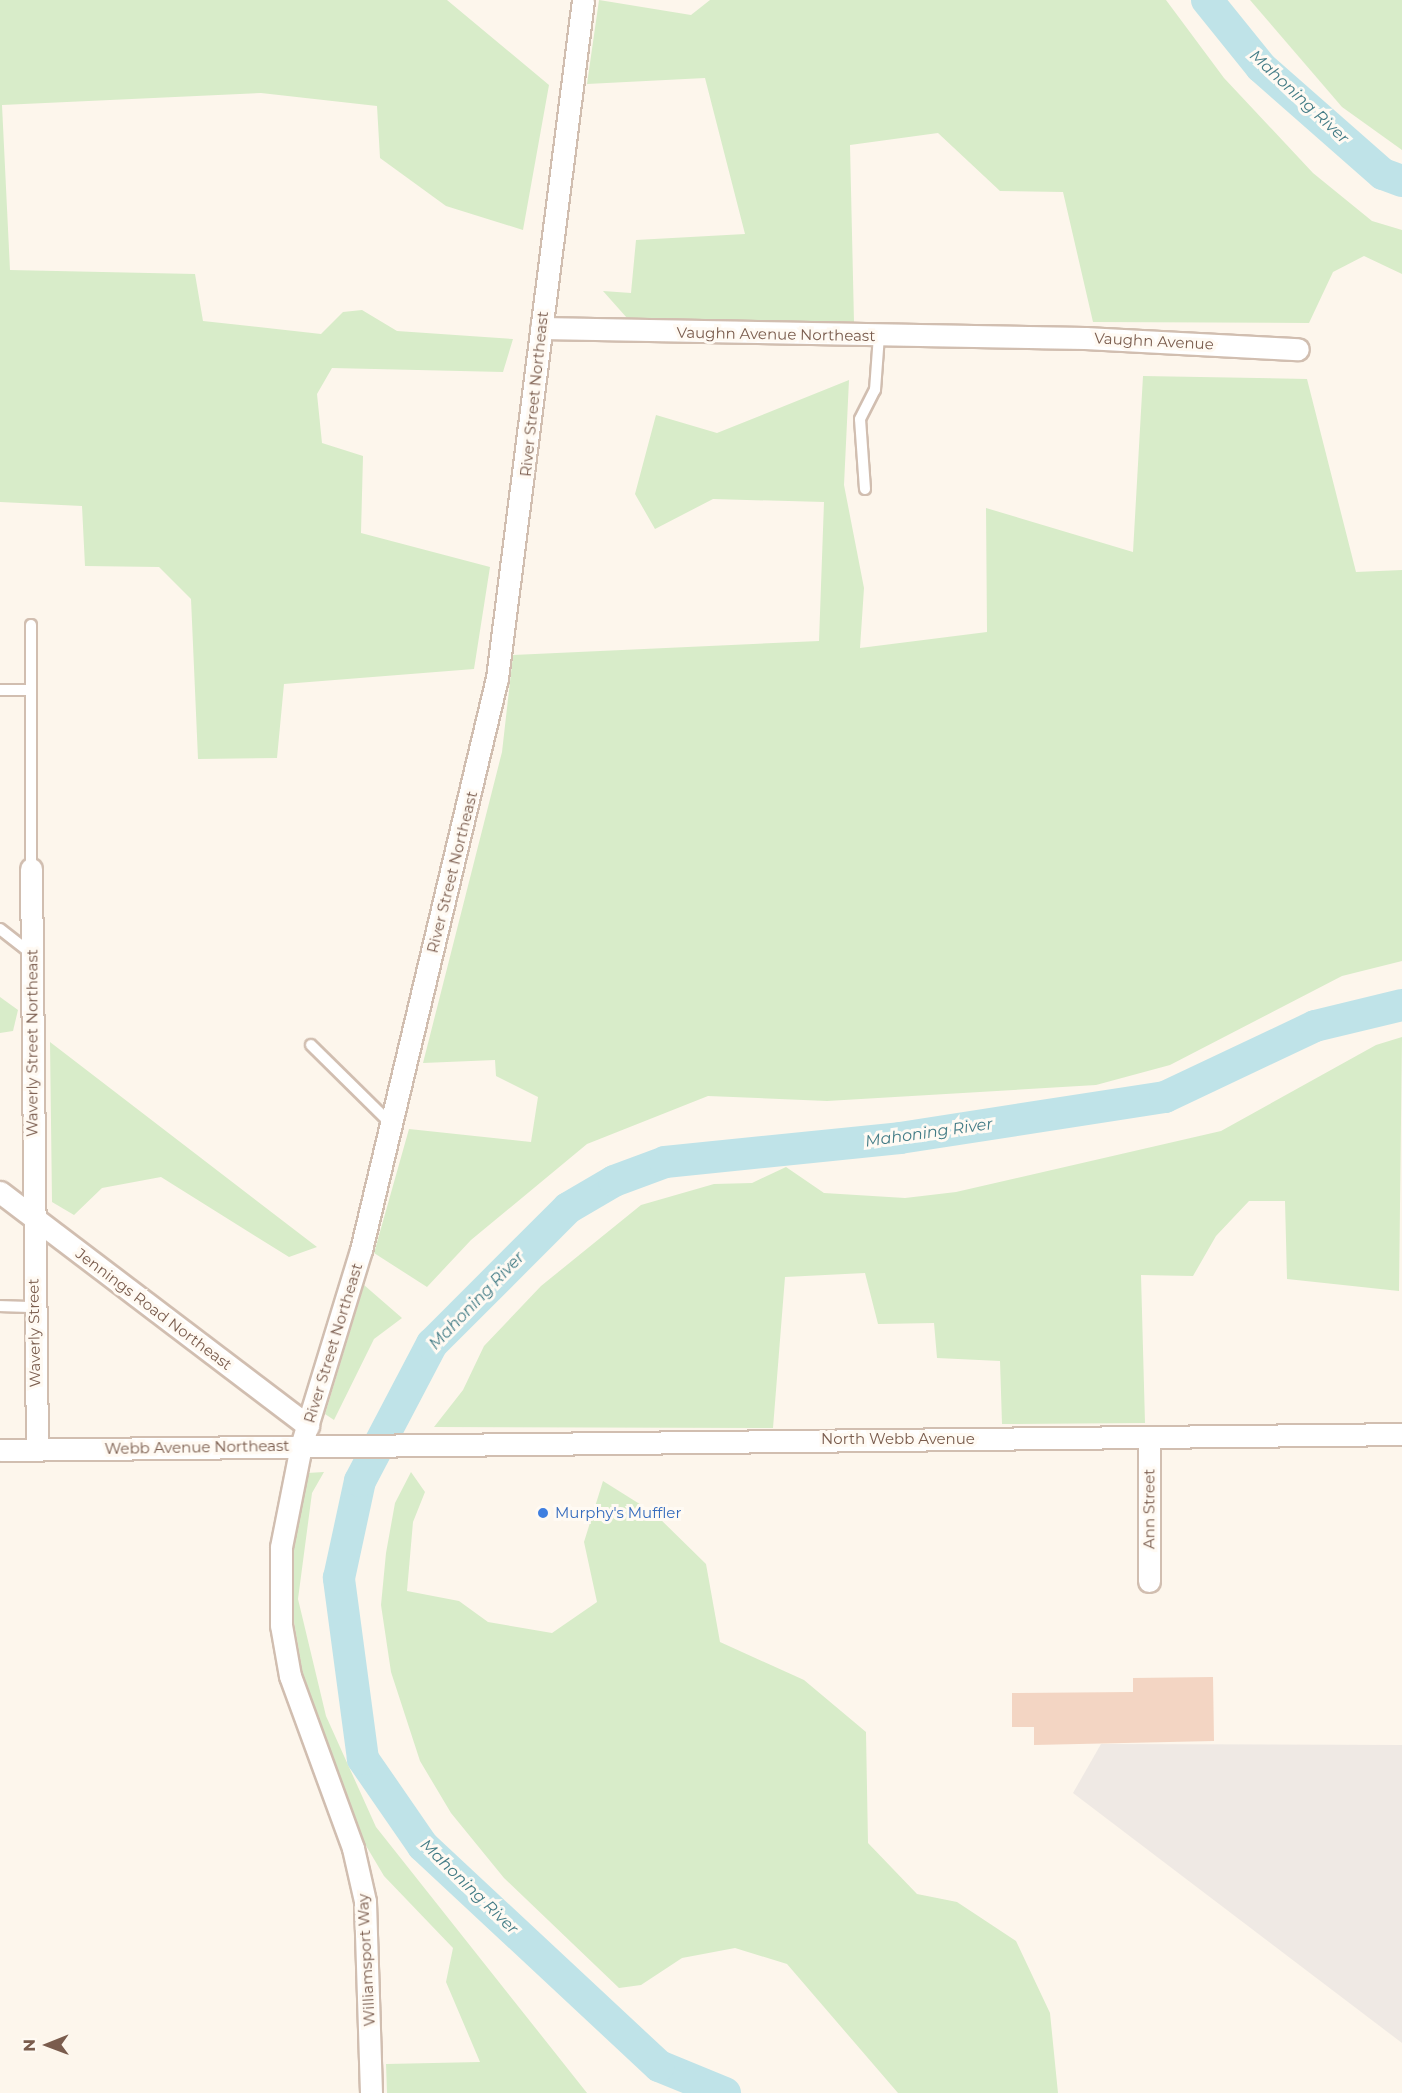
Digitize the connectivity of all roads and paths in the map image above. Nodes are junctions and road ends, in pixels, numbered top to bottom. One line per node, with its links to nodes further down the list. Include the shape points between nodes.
1 (583, 0): 2 (street, River Street Northeast)
2 (541, 328): 3 (street, Vaughn Avenue Northeast); 14 (street, River Street Northeast, via 497,678)
3 (879, 335): 4 (street, Vaughn Avenue Northeast); 6 (lane, via 875,390 860,419)
4 (1011, 337): 5 (street, Vaughn Avenue)
5 (1298, 349)
6 (865, 489)
7 (32, 626): 9 (lane)
8 (0, 690): 9 (lane)
9 (32, 690): 10 (lane)
10 (31, 869): 12 (street, Waverly Street Northeast)
11 (0, 929): 12 (lane)
12 (32, 953): 16 (street, Waverly Street Northeast)
13 (311, 1045): 14 (lane)
14 (391, 1125): 19 (street, River Street Northeast, via 361,1251)
15 (0, 1192): 16 (street, Jennings Road Northeast)
16 (33, 1217): 18 (street, Waverly Street); 19 (street, Jennings Road Northeast)
17 (0, 1306): 18 (lane)
18 (32, 1307): 24 (street, Waverly Street)
19 (308, 1426): 23 (street, River Street Northeast)
20 (1402, 1434): 21 (street, North Webb Avenue)
21 (1149, 1437): 22 (street, North Webb Avenue); 26 (street, Ann Street)
22 (393, 1445): 23 (street, Webb Avenue Northeast)
23 (301, 1446): 24 (street, Webb Avenue Northeast); 27 (street, River Street Northeast, via 284,1522 279,1574 285,1651)
24 (37, 1449): 25 (street, Webb Avenue Northeast)
25 (0, 1450)
26 (1149, 1581)
27 (306, 1729): 28 (street, Williamsport Way, via 353,1848 365,1901)
28 (371, 2093)

